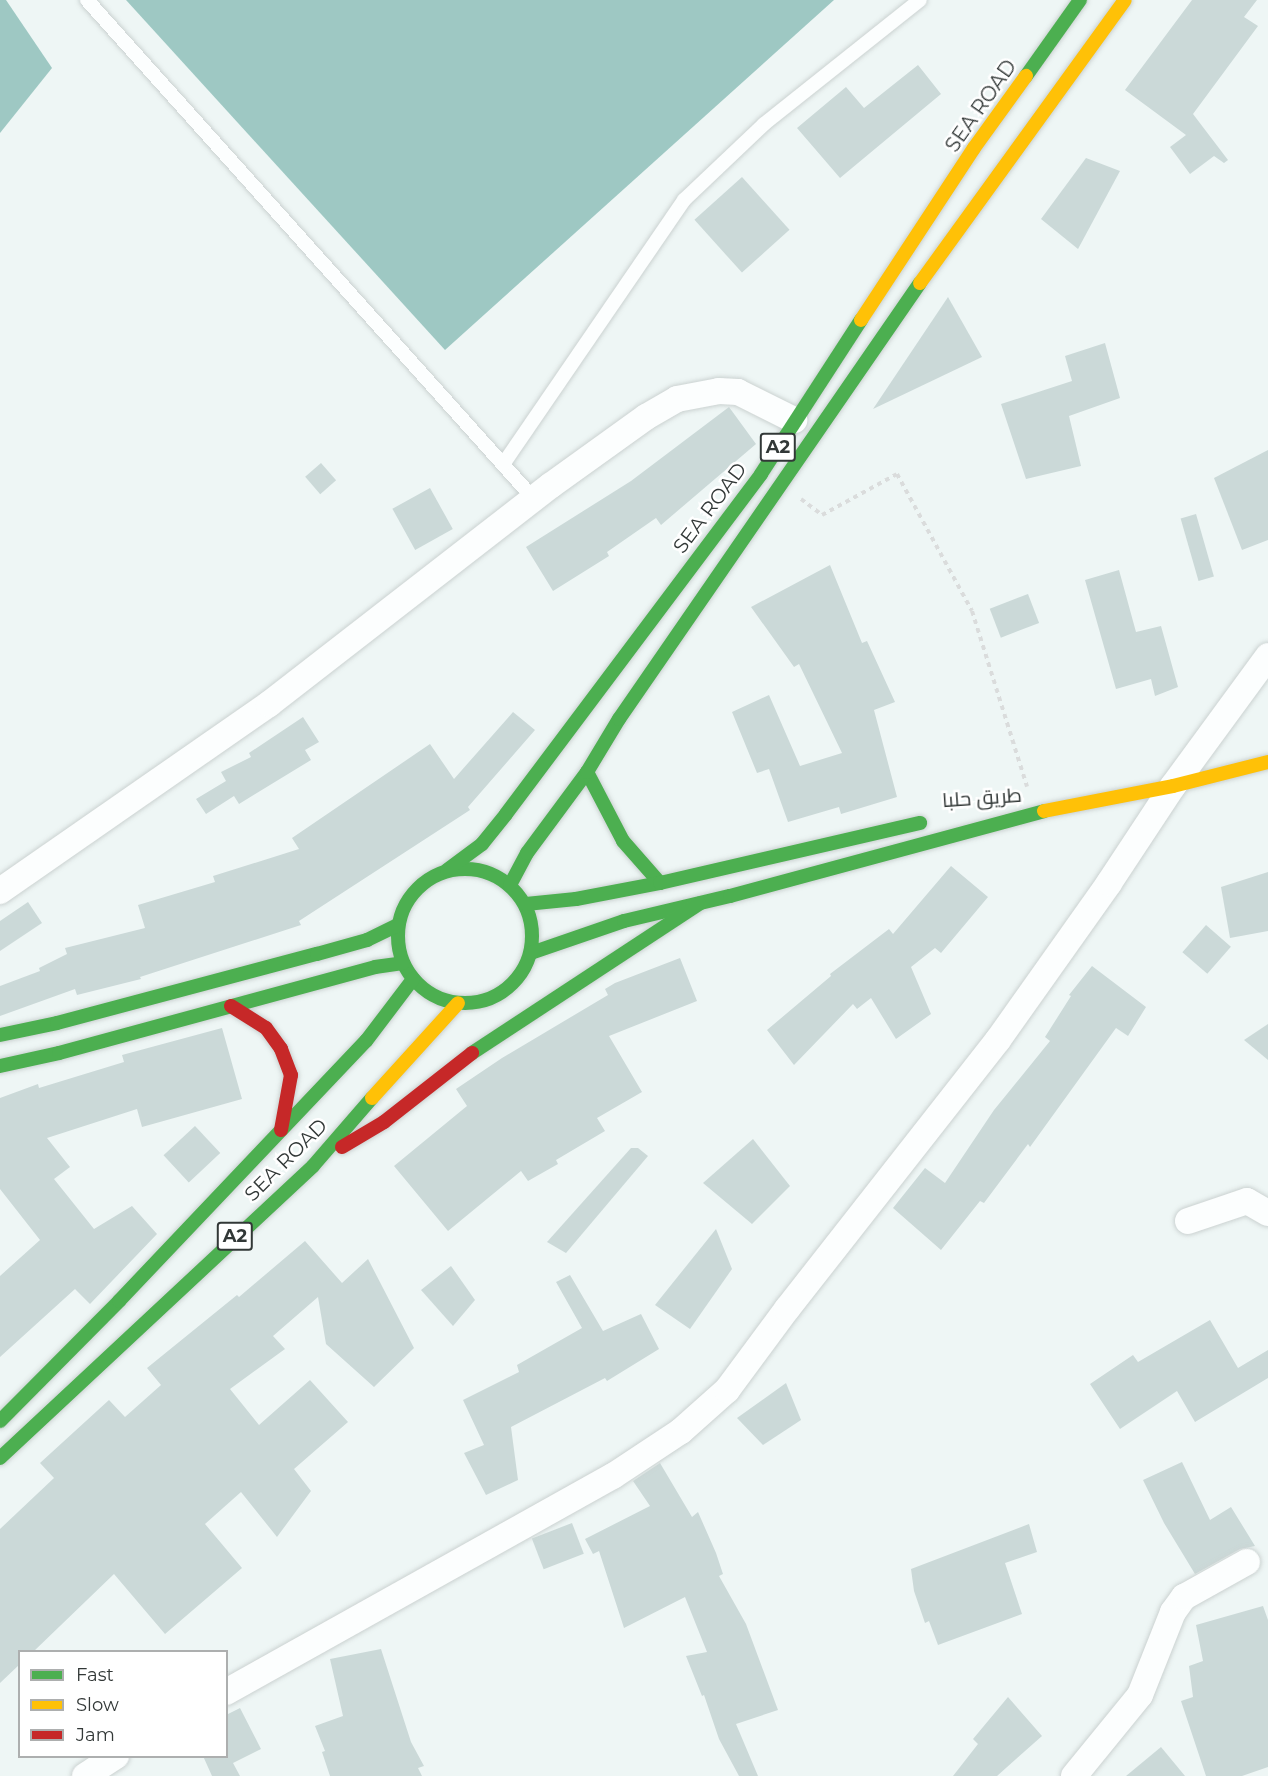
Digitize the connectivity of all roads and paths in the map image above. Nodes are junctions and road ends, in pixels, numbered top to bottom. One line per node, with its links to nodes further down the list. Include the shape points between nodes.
1 (87, 0): 6 (lane)
2 (920, 0): 6 (lane, via 764,124 684,200)
3 (1080, 0): 5 (main road, SEA ROAD / A2, via 1064,13)
4 (1125, 0): 8 (main road, A2, via 969,213)
5 (794, 420): 7 (main road, SEA ROAD / A2); 9 (street, via 738,392 698,393 677,399 646,417)
6 (504, 464): 9 (lane)
7 (761, 474): 8 (main road); 17 (main road, SEA ROAD / A2, via 506,814 482,844)
8 (781, 484): 12 (main road, A2, via 619,719); 15 (path, via 822,514 897,474 972,611)
9 (534, 499): 20 (street, via 269,704)
10 (1268, 656): 13 (street)
11 (1268, 762): 13 (main road)
12 (587, 772): 18 (main road, via 623,841); 19 (main road, A2, via 527,853)
13 (1173, 786): 15 (main road); 40 (street, via 998,1040 786,1309 728,1390 708,1410 613,1476)
14 (983, 813): 15 (main road, طريق حلبا)
15 (1035, 813): 22 (main road, طريق حلبا)
16 (932, 821): 18 (main road, طريق حلبا)
17 (447, 870): 19 (main road, A2, via 480,870); 23 (main road, A2, via 424,882 407,901)
18 (660, 883): 21 (main road, طريق حلبا)
19 (510, 885): 21 (main road, A2)
20 (0, 891)
21 (526, 904): 24 (main road, A2, via 533,928)
22 (699, 904): 24 (main road, طريق حلبا, via 624,921); 33 (main road, via 478,1048 384,1122)
23 (398, 925): 25 (main road, A2); 30 (main road, via 367,940)
24 (531, 953): 27 (main road, A2, via 520,975 503,992 481,1001)
25 (403, 963): 26 (main road, A2); 28 (main road)
26 (413, 979): 27 (main road, A2, via 433,995); 32 (main road, SEA ROAD / A2, via 366,1041)
27 (458, 1003): 33 (main road, SEA ROAD / A2)
28 (231, 1006): 30 (main road); 32 (main road, via 266,1028 281,1049 291,1075)
29 (0, 1035): 30 (main road)
30 (58, 1038): 31 (main road)
31 (0, 1066)
32 (280, 1130): 36 (main road, SEA ROAD / A2)
33 (313, 1166): 36 (main road, SEA ROAD / A2)
34 (1268, 1213): 35 (street, via 1248,1200)
35 (1188, 1221)
36 (130, 1313): 37 (main road, SEA ROAD / A2); 38 (main road, SEA ROAD / A2)
37 (0, 1421)
38 (0, 1458)
39 (1246, 1562): 43 (street, via 1184,1597 1173,1612 1140,1695)
40 (228, 1691)
41 (113, 1758): 42 (street)
42 (85, 1776)
43 (1074, 1776)

